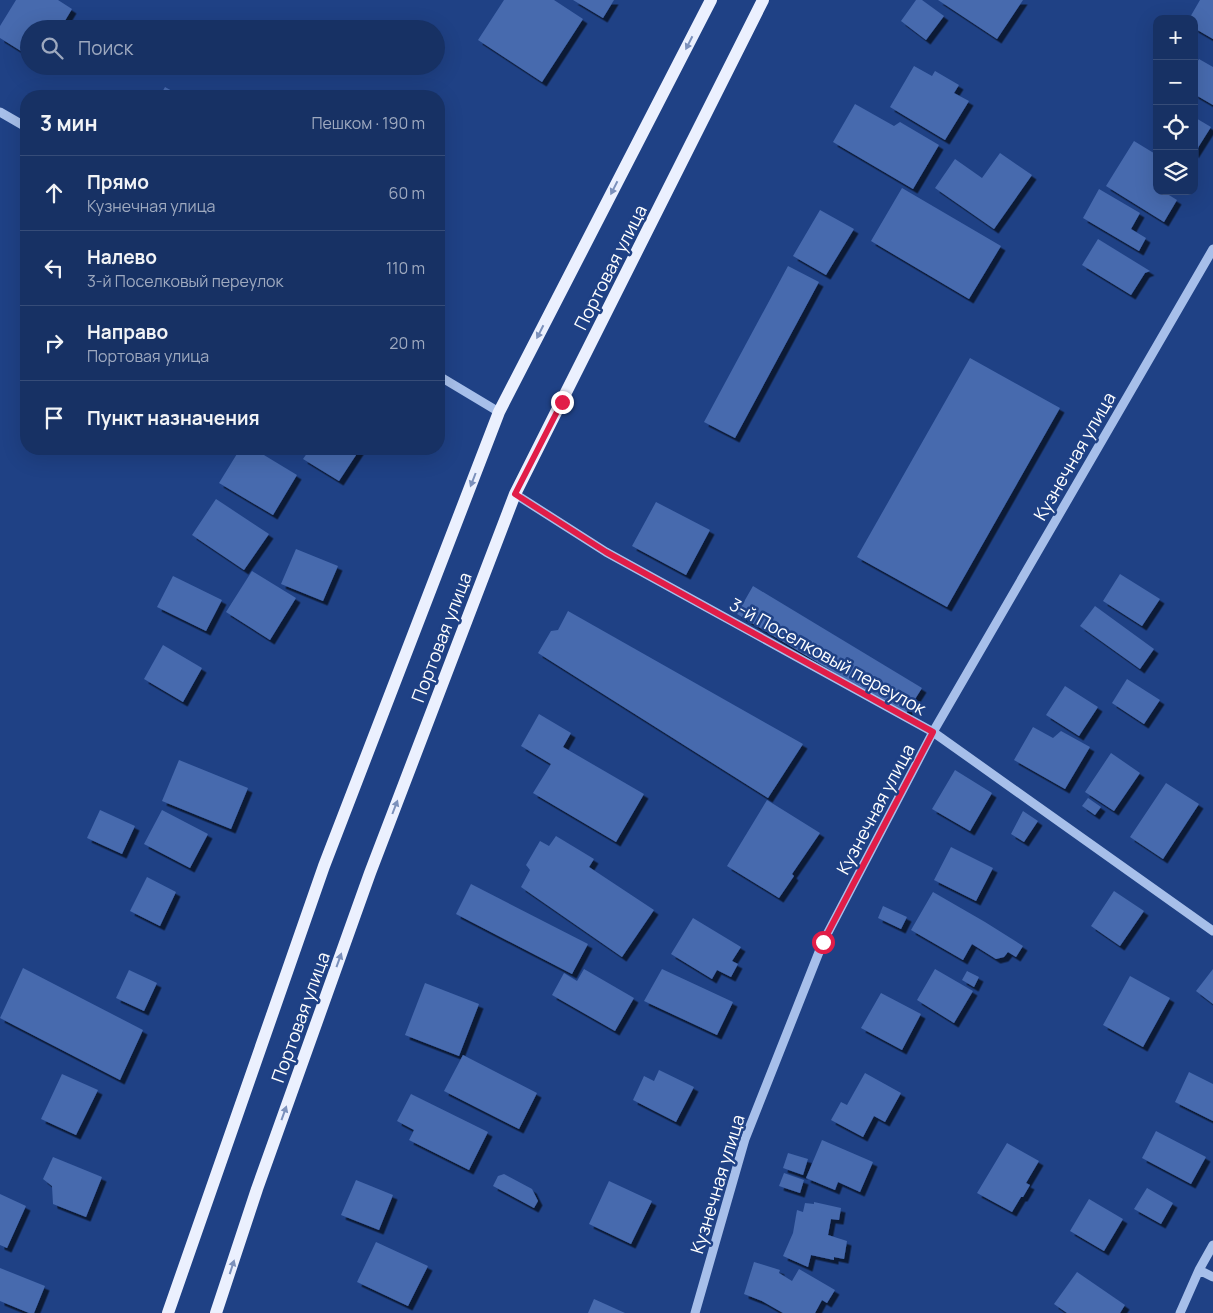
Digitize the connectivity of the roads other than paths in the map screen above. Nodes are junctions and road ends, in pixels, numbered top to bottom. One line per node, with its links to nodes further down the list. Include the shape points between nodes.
1 (711, 0): 7 (main road, Портовая улица, one-way to 7)
2 (764, 0): 8 (main road, Портовая улица)
3 (0, 112): 4 (street)
4 (20, 124)
5 (1213, 248): 9 (street, Кузнечная улица)
6 (445, 380): 7 (street)
7 (499, 412): 14 (main road, Портовая улица, one-way to 14, via 324,866)
8 (515, 494): 9 (street, 3-й Поселковый переулок, via 606,552); 15 (main road, Портовая улица, one-way to 8, via 366,882)
9 (933, 732): 10 (street, 3-й Поселковый переулок); 16 (street, Кузнечная улица, via 823,942 746,1139)
10 (1213, 931)
11 (1213, 1245): 12 (street)
12 (1199, 1270): 13 (street); 17 (street)
13 (1213, 1277)
14 (168, 1313)
15 (216, 1313)
16 (696, 1313)
17 (1180, 1313)

